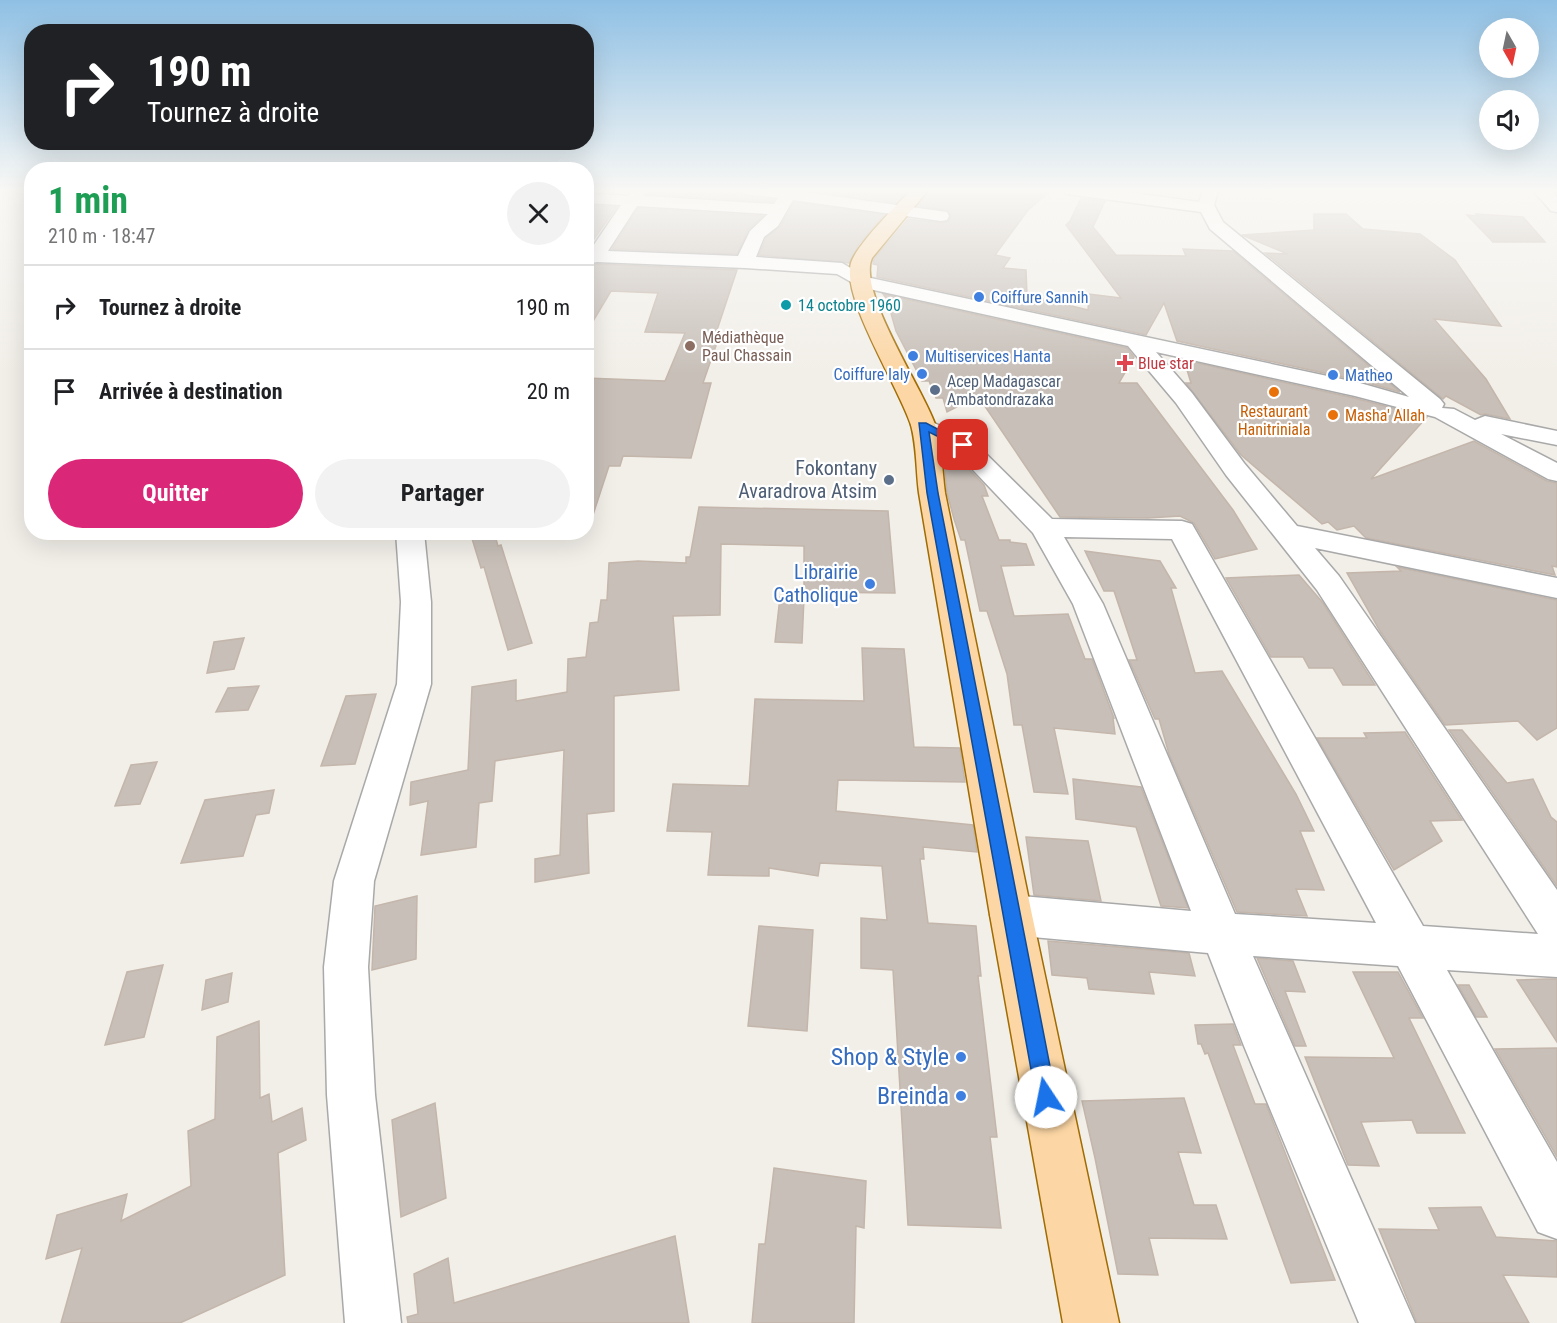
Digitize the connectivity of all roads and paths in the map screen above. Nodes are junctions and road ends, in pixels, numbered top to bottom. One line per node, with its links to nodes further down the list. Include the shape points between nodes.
1 (750, 251): 5 (street)
2 (872, 251): 6 (main road, via 860,262)
3 (1246, 251): 8 (street)
4 (594, 258): 5 (street)
5 (745, 262): 6 (street, via 842,269)
6 (860, 280): 7 (street); 11 (main road)
7 (1136, 342): 9 (street); 15 (street)
8 (1361, 348): 9 (street); 10 (street)
9 (1360, 390): 10 (street)
10 (1438, 411): 12 (street); 13 (street)
11 (923, 425): 14 (street, via 963,445); 18 (main road, via 934,505)
12 (1557, 438)
13 (1557, 472)
14 (1045, 528): 20 (street, via 1088,604); 21 (street, via 1182,530)
15 (1287, 533): 17 (street); 19 (street, via 1328,583)
16 (411, 540): 24 (street, via 416,602 414,684 354,881 346,967 351,1095)
17 (1557, 588)
18 (1011, 915): 20 (street); 25 (main road)
19 (1557, 926)
20 (1224, 934): 21 (street); 26 (street, via 1267,1046)
21 (1410, 946): 22 (street); 23 (street)
22 (1557, 956)
23 (1557, 1213)
24 (372, 1323)
25 (1091, 1323)
26 (1387, 1323)

